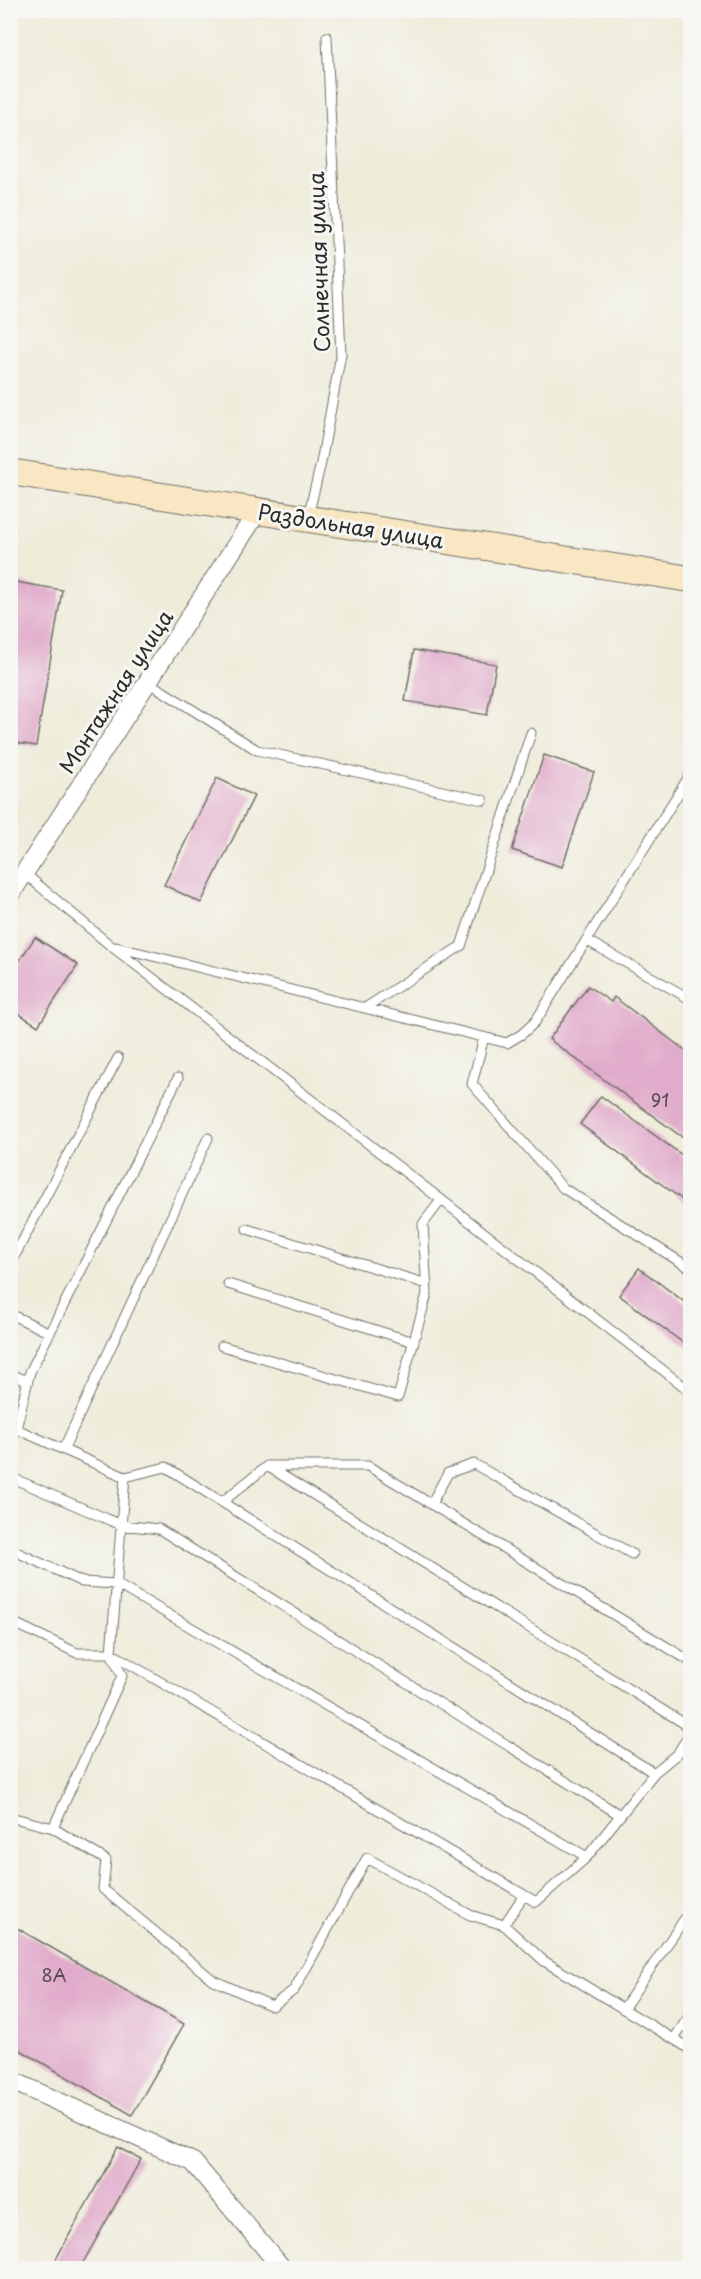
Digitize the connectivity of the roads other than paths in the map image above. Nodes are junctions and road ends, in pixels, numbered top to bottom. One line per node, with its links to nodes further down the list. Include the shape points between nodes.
1 (327, 37): 4 (lane, Солнечная улица, via 341,354)
2 (10, 472): 3 (main road, Раздольная улица)
3 (258, 511): 4 (main road, Раздольная улица); 6 (street, Монтажная улица)
4 (308, 519): 5 (main road, Раздольная улица)
5 (690, 579)
6 (148, 682): 9 (lane, via 257,750); 10 (street, Монтажная улица)
7 (531, 734): 15 (lane, via 461,946)
8 (690, 775): 12 (lane)
9 (483, 800)
10 (24, 873): 11 (street, Монтажная улица); 13 (lane)
11 (10, 895)
12 (586, 940): 14 (lane); 16 (lane, via 535,1022 507,1043)
13 (111, 946): 15 (lane); 20 (lane)
14 (690, 999)
15 (365, 1008): 16 (lane)
16 (484, 1037): 23 (lane, via 472,1084 563,1188)
17 (118, 1058): 22 (lane)
18 (178, 1078): 27 (lane)
19 (208, 1138): 34 (lane)
20 (441, 1200): 25 (lane, via 423,1224); 32 (lane)
21 (248, 1229): 25 (lane)
22 (10, 1265)
23 (690, 1268)
24 (228, 1284): 28 (lane)
25 (427, 1284): 28 (lane)
26 (10, 1314): 27 (lane)
27 (50, 1332): 31 (lane)
28 (414, 1342): 29 (lane, via 398,1397)
29 (222, 1346)
30 (10, 1374): 31 (lane)
31 (27, 1381): 33 (lane)
32 (690, 1391)
33 (13, 1427): 34 (lane)
34 (63, 1450): 37 (lane)
35 (267, 1466): 38 (lane); 39 (lane, via 368,1466); 47 (lane)
36 (10, 1477): 40 (lane)
37 (124, 1477): 38 (lane, via 166,1467); 40 (lane)
38 (222, 1502): 49 (lane)
39 (431, 1504): 42 (lane, via 448,1473 474,1464); 46 (lane)
40 (121, 1525): 43 (lane); 50 (lane, via 159,1529)
41 (10, 1550): 43 (lane, via 82,1582)
42 (632, 1554)
43 (116, 1584): 45 (lane); 53 (lane)
44 (10, 1621): 45 (lane, via 77,1653)
45 (111, 1653): 52 (lane, via 122,1676); 54 (lane)
46 (690, 1661)
47 (690, 1727)
48 (690, 1733): 49 (lane, via 678,1753)
49 (654, 1773): 50 (lane)
50 (620, 1815): 53 (lane)
51 (10, 1817): 52 (lane)
52 (53, 1828): 56 (lane, via 106,1860 104,1889 213,1980 272,2006 294,1990 367,1858 470,1915)
53 (587, 1857): 54 (lane, via 536,1902)
54 (524, 1895): 56 (lane)
55 (690, 1911): 57 (lane)
56 (504, 1925): 57 (lane, via 544,1961)
57 (623, 2009): 59 (lane)
58 (690, 2015): 59 (lane)
59 (674, 2039): 60 (lane)
60 (690, 2049)
61 (10, 2080): 62 (street, via 193,2162)
62 (282, 2268)

